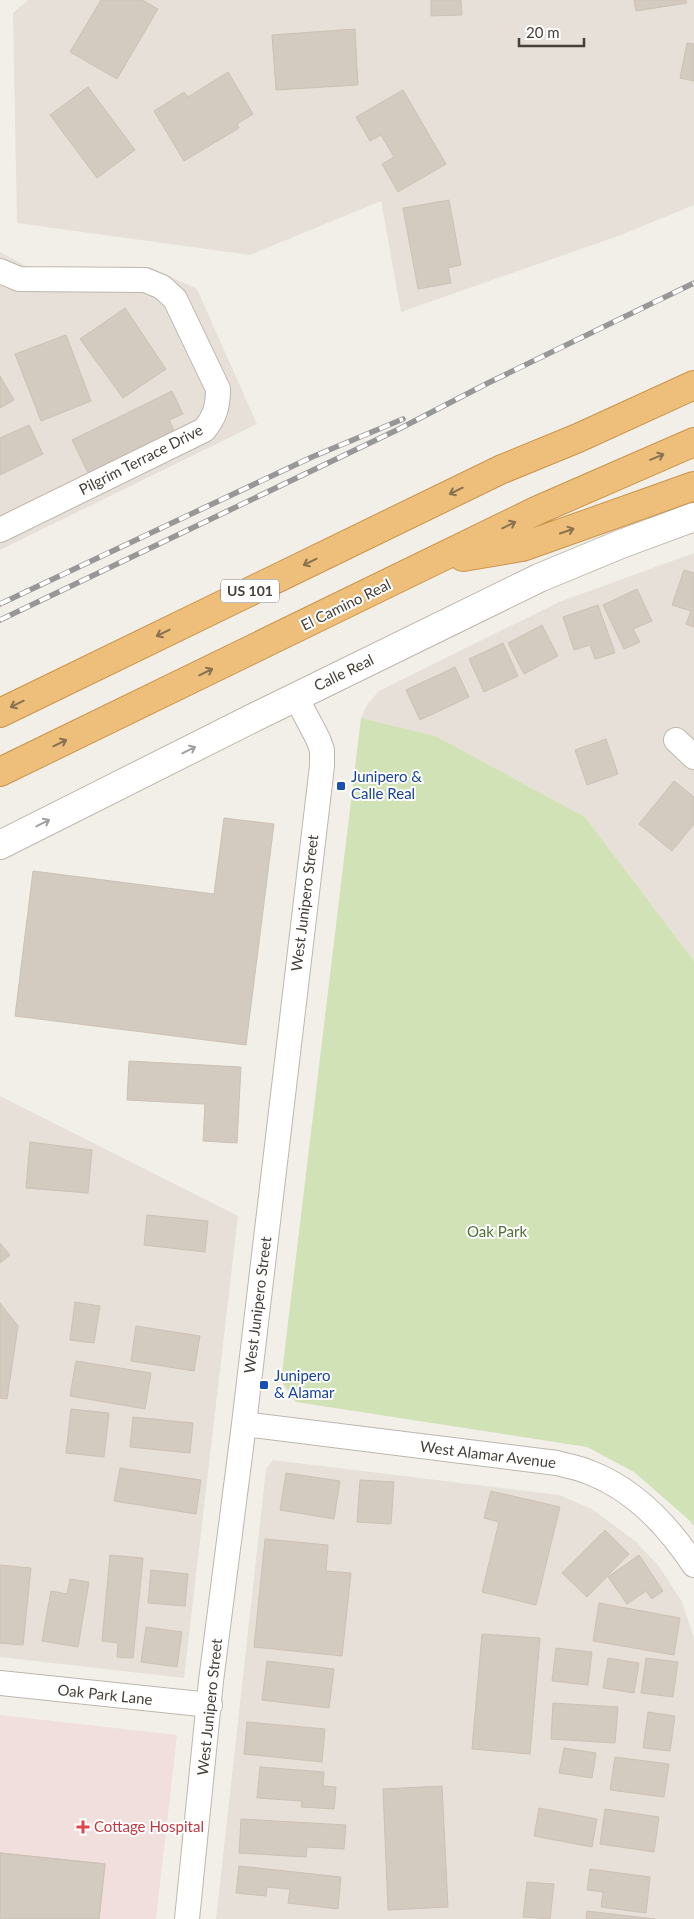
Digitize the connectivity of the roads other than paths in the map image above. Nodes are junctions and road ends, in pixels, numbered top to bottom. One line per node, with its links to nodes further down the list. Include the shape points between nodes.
1 (0, 271): 8 (street, Pilgrim Terrace Drive, via 19,279 145,280 162,287 175,299 218,389 218,405 204,430)
2 (694, 372): 5 (highway)
3 (694, 385): 5 (highway, US 101)
4 (694, 442): 9 (highway, El Camino Real, one-way to 4, via 538,510)
5 (500, 470): 11 (highway, US 101, one-way to 11)
6 (694, 486): 9 (highway, one-way to 6, via 522,547)
7 (694, 517): 10 (street, Calle Real, via 539,578)
8 (0, 530)
9 (434, 562): 14 (highway, El Camino Real, one-way to 9)
10 (296, 697): 15 (street, Calle Real, one-way to 10); 16 (street, West Junipero Street, via 318,739 322,766)
11 (0, 712)
12 (676, 740): 13 (street)
13 (694, 757)
14 (0, 772)
15 (0, 845)
16 (244, 1424): 17 (street, West Alamar Avenue, via 557,1463 590,1472 619,1487 660,1520); 19 (street, West Junipero Street)
17 (694, 1565)
18 (0, 1683): 19 (street, Oak Park Lane)
19 (210, 1705): 20 (street, West Junipero Street)
20 (187, 1919)

